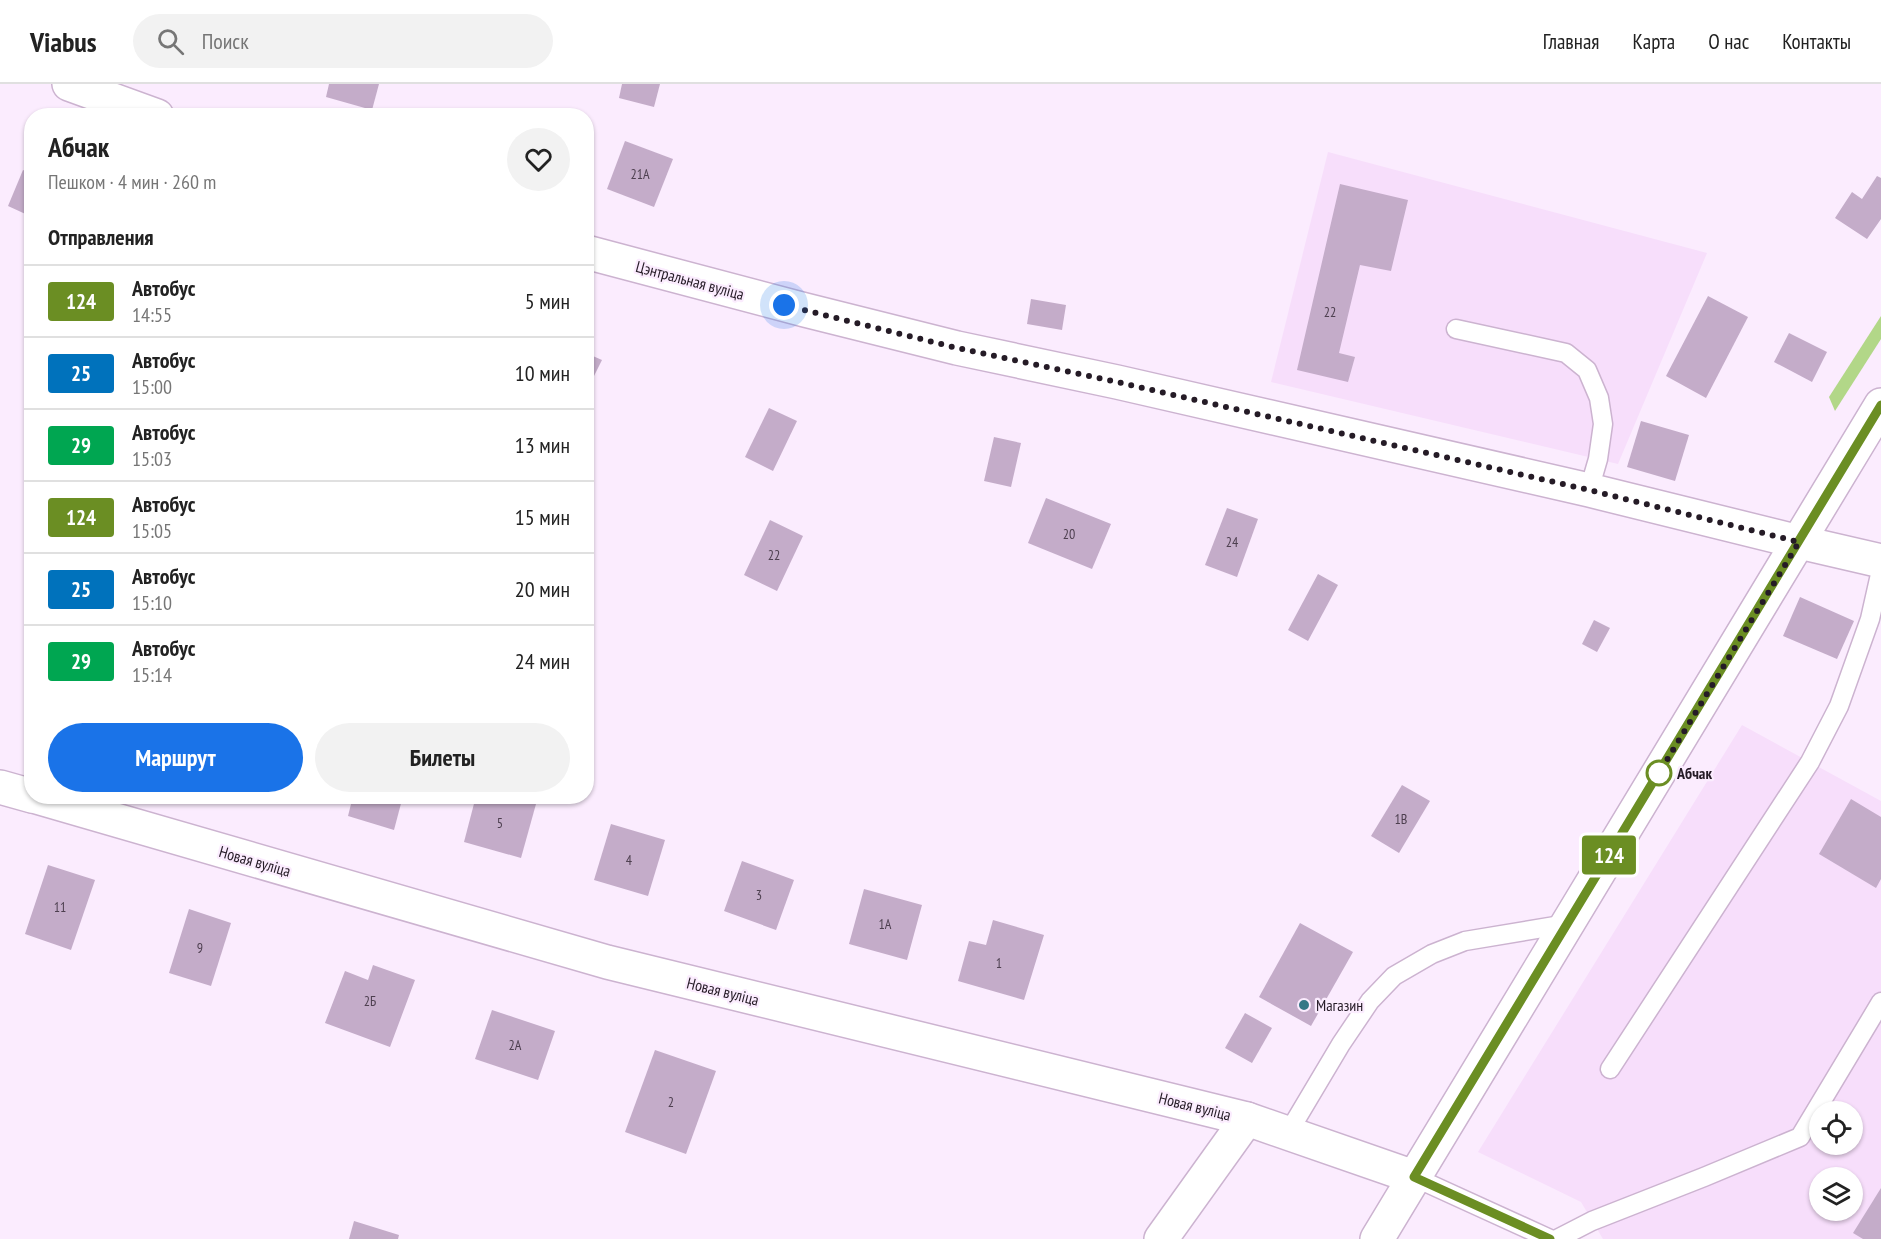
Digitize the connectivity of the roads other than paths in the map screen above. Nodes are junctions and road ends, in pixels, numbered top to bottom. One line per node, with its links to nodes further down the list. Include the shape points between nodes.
1 (69, 84): 2 (street)
2 (135, 108)
3 (594, 254): 6 (street, Цэнтральная вуліца, via 946,345)
4 (1456, 328): 6 (lane, via 1566,353 1587,370 1599,398 1603,424)
5 (1881, 405): 7 (street)
6 (1589, 490): 7 (street, Цэнтральная вуліца)
7 (1799, 542): 8 (street, Цэнтральная вуліца); 13 (street)
8 (1881, 561)
9 (1881, 570): 15 (lane, via 1870,619 1839,706 1810,762)
10 (0, 787): 11 (street, Новая вуліца)
11 (24, 794)
12 (60, 804): 16 (street, Новая вуліца, via 607,962)
13 (1567, 924): 17 (lane, via 1465,941 1394,976 1370,1001); 18 (street)
14 (1881, 1002): 22 (lane, via 1800,1137 1592,1221)
15 (1610, 1069)
16 (1247, 1119): 17 (street, Новая вуліца); 19 (street)
17 (1288, 1133): 18 (street, Новая вуліца)
18 (1414, 1177): 20 (street); 21 (lane)
19 (1161, 1239)
20 (1377, 1239)
21 (1550, 1239)
22 (1557, 1239)

